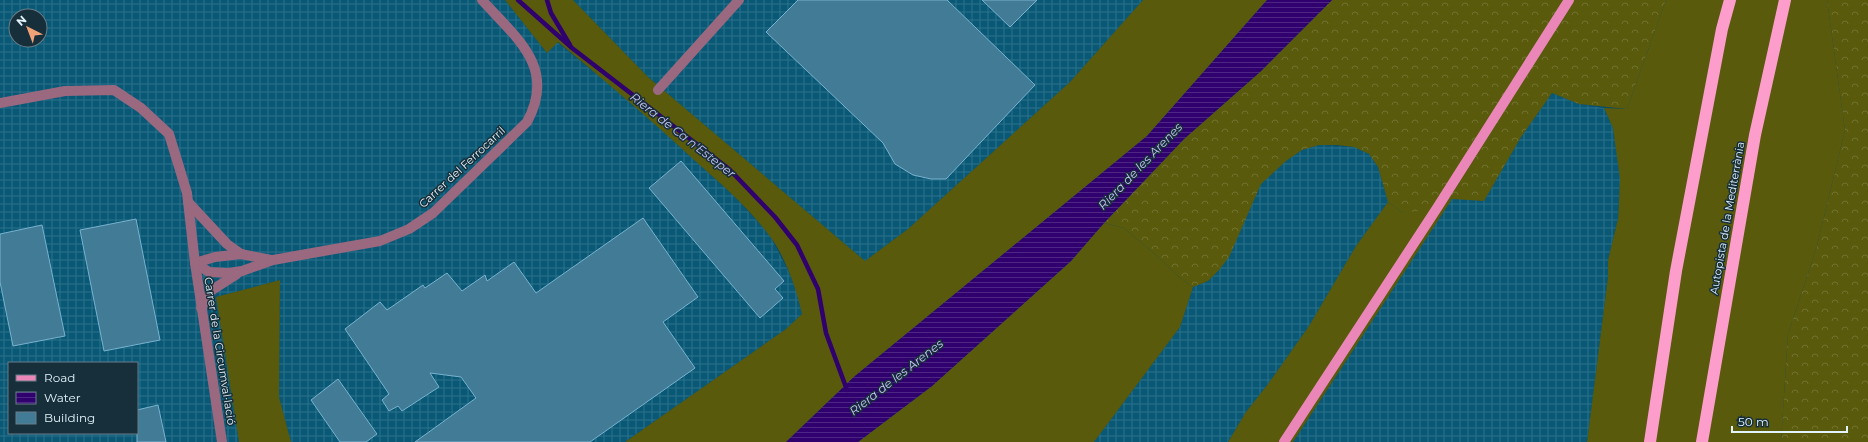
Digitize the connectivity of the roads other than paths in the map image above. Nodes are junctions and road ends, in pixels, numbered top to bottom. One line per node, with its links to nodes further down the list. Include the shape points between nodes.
1 (482, 0): 10 (street, Carrer del Ferrocarril, via 528,52 535,65 538,92 535,107 527,122 433,213 409,230 380,241)
2 (739, 0): 6 (street)
3 (1569, 0): 15 (main road)
4 (1730, 0): 16 (highway, via 1722,29 1676,271)
5 (1785, 0): 17 (highway, Autopista de la Mediterrània, via 1755,135)
6 (658, 90)
7 (0, 103): 8 (street, Carrer de la Circumval·lació, via 65,91 114,90 141,108 169,134)
8 (188, 202): 9 (street, Carrer del Ferrocarril, via 226,244); 11 (street, Carrer de la Circumval·lació)
9 (240, 254): 10 (street, Carrer del Ferrocarril); 11 (street, Carrer del Ferrocarril)
10 (273, 260): 12 (street, Carrer del Ferrocarril)
11 (195, 263): 12 (street, Carrer del Ferrocarril, via 209,272); 13 (street, Carrer de la Circumval·lació)
12 (242, 271): 13 (street, Carrer del Ferrocarril, via 212,290)
13 (201, 308): 14 (street, Carrer de la Circumval·lació)
14 (222, 442)
15 (1284, 442)
16 (1650, 442)
17 (1702, 442)

